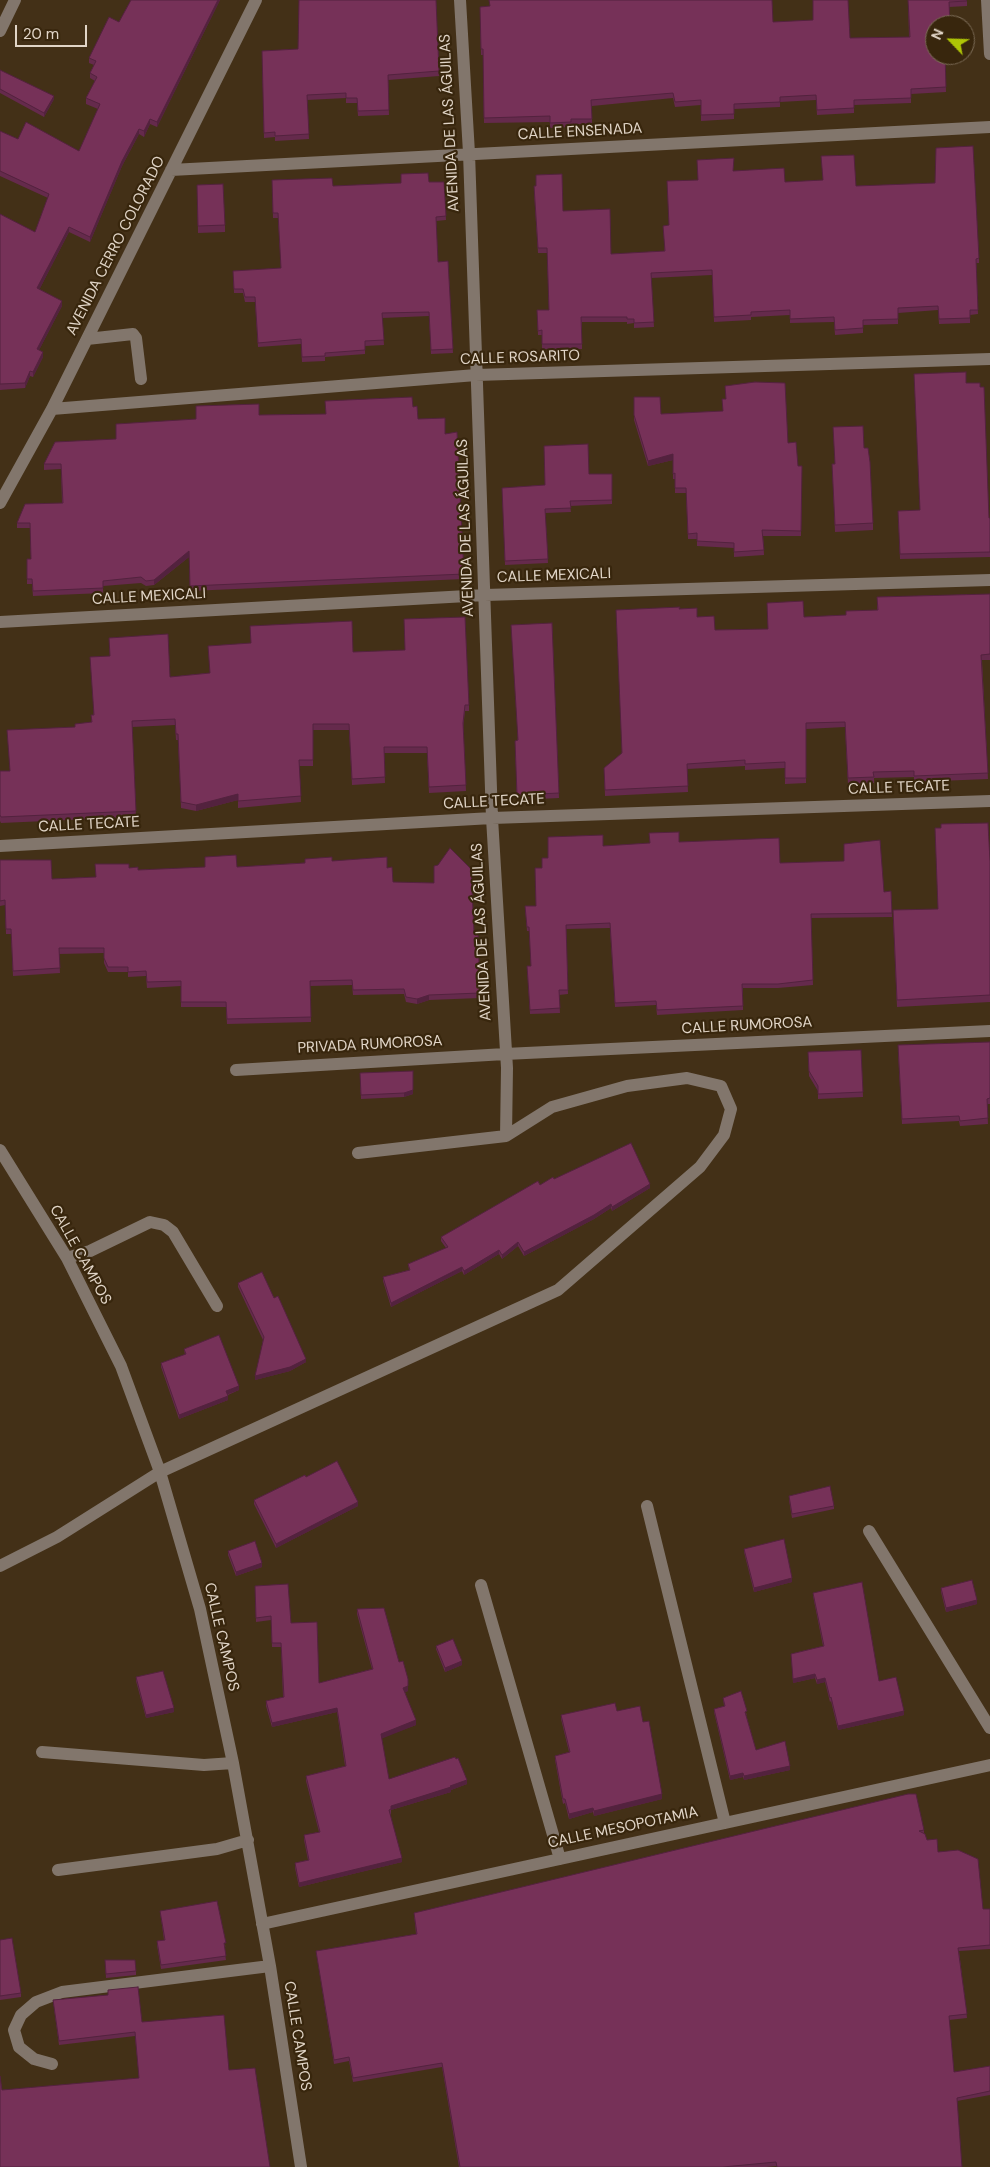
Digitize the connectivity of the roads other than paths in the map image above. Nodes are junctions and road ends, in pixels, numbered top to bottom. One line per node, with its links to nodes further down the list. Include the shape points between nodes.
1 (15, 0): 5 (street)
2 (256, 0): 9 (street, AVENIDA CERRO COLORADO)
3 (460, 0): 8 (street, AVENIDA DE LAS ÁGUILAS)
4 (987, 0): 6 (street)
5 (0, 31)
6 (990, 54)
7 (990, 127): 8 (street, CALLE ENSENADA)
8 (469, 154): 9 (street, CALLE ENSENADA); 12 (street, AVENIDA DE LAS ÁGUILAS)
9 (171, 170): 10 (street, AVENIDA CERRO COLORADO)
10 (87, 339): 13 (street, via 133,334); 14 (street, AVENIDA CERRO COLORADO)
11 (990, 360): 12 (street, CALLE ROSARITO)
12 (476, 375): 14 (street, CALLE ROSARITO); 17 (street, AVENIDA DE LAS ÁGUILAS)
13 (141, 379)
14 (52, 409): 15 (street, AVENIDA CERRO COLORADO)
15 (0, 503)
16 (990, 580): 17 (street, CALLE MEXICALI)
17 (486, 595): 18 (street, CALLE MEXICALI); 20 (street, AVENIDA DE LAS ÁGUILAS)
18 (0, 622)
19 (990, 801): 20 (street, CALLE TECATE)
20 (492, 818): 21 (street, CALLE TECATE); 23 (street, AVENIDA DE LAS ÁGUILAS)
21 (0, 846)
22 (990, 1031): 23 (street, CALLE RUMOROSA)
23 (505, 1054): 24 (street, PRIVADA RUMOROSA); 25 (street, AVENIDA DE LAS ÁGUILAS)
24 (236, 1070)
25 (506, 1136): 27 (street); 30 (street, via 552,1107 627,1086 687,1078 721,1086 731,1109 724,1135 700,1167 558,1290)
26 (0, 1150): 28 (street, CALLE CAMPOS)
27 (358, 1153)
28 (67, 1258): 29 (street, via 90,1251 150,1222 164,1225 173,1232); 30 (street, CALLE CAMPOS, via 121,1366)
29 (217, 1306)
30 (160, 1472): 33 (street, via 57,1537); 37 (street, CALLE CAMPOS, via 200,1609)
31 (647, 1506): 39 (street)
32 (869, 1531): 35 (street)
33 (0, 1566)
34 (481, 1585): 41 (street)
35 (990, 1728)
36 (42, 1752): 37 (street, via 204,1765)
37 (233, 1763): 40 (street, CALLE CAMPOS)
38 (990, 1765): 39 (street, CALLE MESOPOTAMIA)
39 (725, 1823): 41 (street, CALLE MESOPOTAMIA)
40 (248, 1840): 42 (street, via 217,1848); 43 (street, CALLE CAMPOS)
41 (560, 1859): 43 (street, CALLE MESOPOTAMIA)
42 (58, 1870)
43 (262, 1924): 44 (street, CALLE CAMPOS)
44 (270, 1966): 45 (street, via 62,1992 36,2002 21,2016 14,2030 19,2047 34,2059); 46 (street, CALLE CAMPOS)
45 (52, 2064)
46 (301, 2167)

